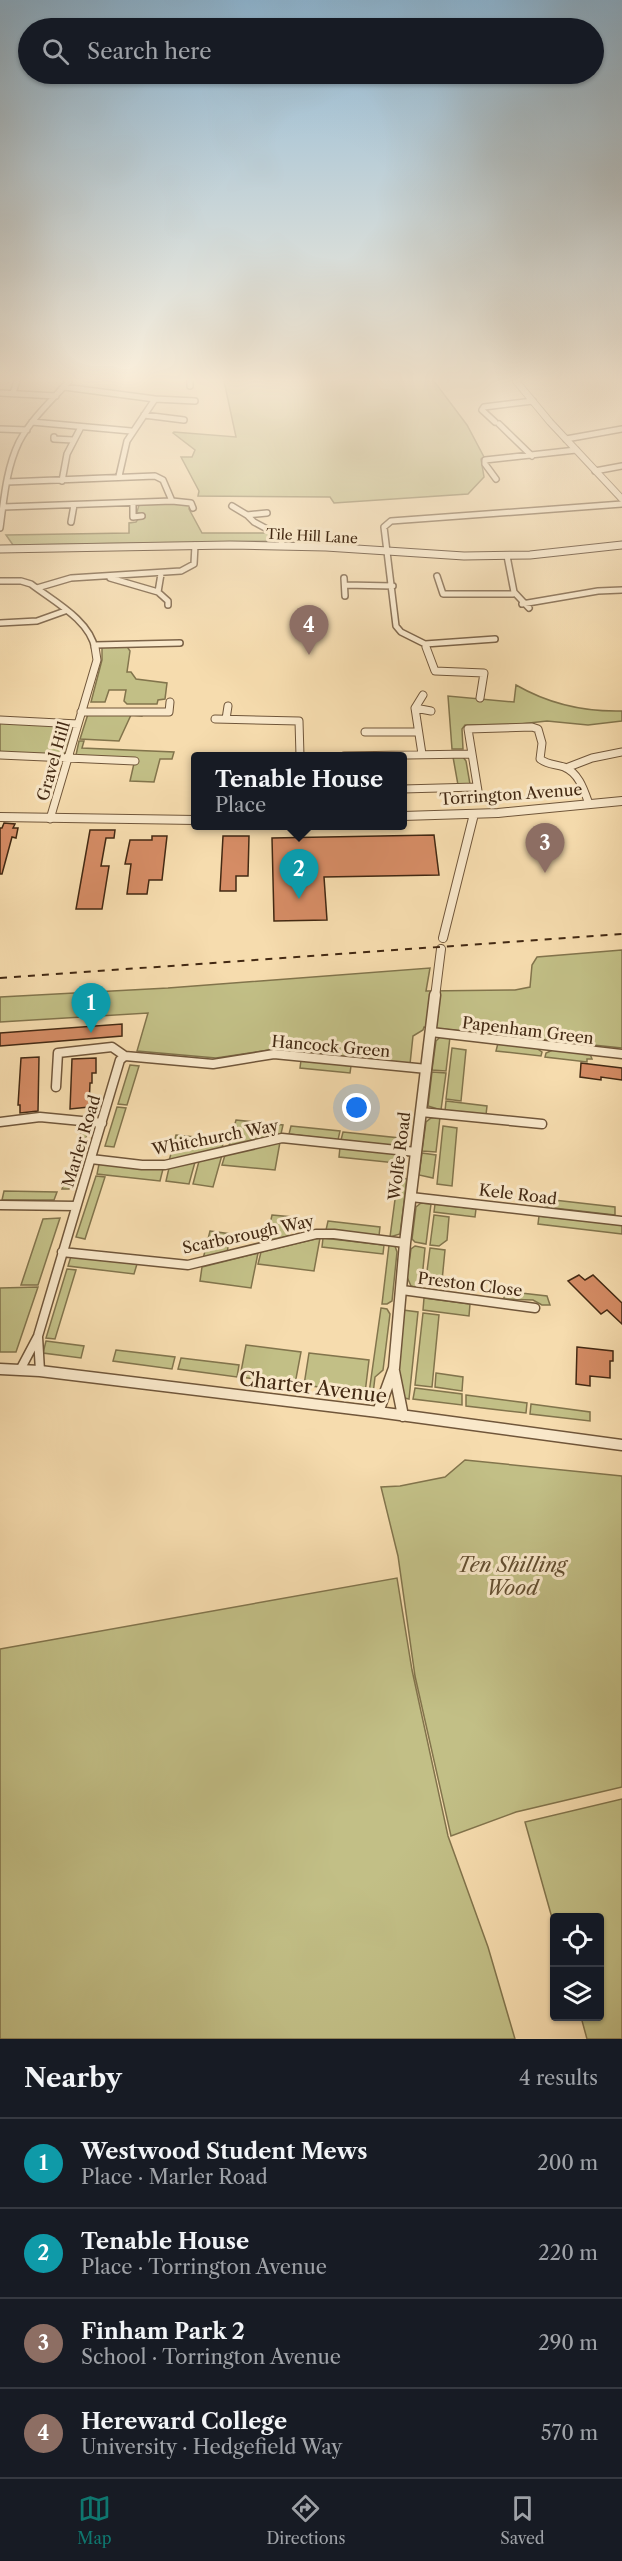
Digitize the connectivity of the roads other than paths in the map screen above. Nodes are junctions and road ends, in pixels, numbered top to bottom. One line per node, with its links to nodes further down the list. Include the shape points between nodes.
1 (8, 476): 10 (street)
2 (63, 476): 9 (street)
3 (130, 476): 7 (street)
4 (152, 476): 13 (street, via 163,480)
5 (494, 476): 8 (street)
6 (600, 476): 12 (street)
7 (118, 477): 9 (street)
8 (496, 479)
9 (62, 481): 10 (street)
10 (7, 482): 11 (street)
11 (2, 498): 18 (street)
12 (622, 499)
13 (171, 501): 14 (street); 19 (street, via 190,503)
14 (133, 503): 16 (street); 22 (street, via 133,517)
15 (622, 504): 30 (street, via 396,520 382,529)
16 (74, 505): 18 (street); 24 (street)
17 (232, 506): 21 (street)
18 (3, 507): 23 (street)
19 (193, 508)
20 (267, 513): 21 (street)
21 (247, 515): 27 (street, via 280,536)
22 (142, 516)
23 (1, 518): 25 (street)
24 (71, 522)
25 (0, 528)
26 (195, 545): 27 (main road, Tile Hill Lane); 29 (main road, Tile Hill Lane); 32 (street, via 194,564)
27 (282, 545): 30 (main road, Tile Hill Lane)
28 (622, 546): 31 (main road, Tile Hill Lane)
29 (0, 549)
30 (387, 552): 31 (main road, Tile Hill Lane); 38 (street)
31 (507, 556): 42 (street)
32 (161, 574): 33 (street); 41 (street)
33 (106, 577): 39 (street, via 64,579); 41 (street)
34 (344, 578): 37 (street)
35 (0, 581): 39 (street, via 21,581)
36 (428, 581): 42 (street, via 437,578 442,596)
37 (345, 585): 38 (street); 43 (street)
38 (393, 586): 52 (street, via 396,626)
39 (37, 588): 47 (street)
40 (622, 590): 44 (street)
41 (158, 592): 45 (street)
42 (513, 594): 44 (street)
43 (345, 596)
44 (522, 604): 46 (street)
45 (168, 605)
46 (529, 608)
47 (65, 611): 48 (street, via 38,621); 53 (street, via 87,628)
48 (1, 623): 49 (street)
49 (0, 633)
50 (495, 639): 52 (street)
51 (180, 643): 53 (street)
52 (425, 644): 55 (street, via 432,666 439,672 484,672)
53 (95, 645): 60 (street, Gravel Hill, via 97,660)
54 (423, 695): 58 (street)
55 (480, 698)
56 (170, 702): 60 (street, Gravel Hill, via 170,712)
57 (228, 706): 63 (street)
58 (415, 708): 59 (street); 68 (street)
59 (431, 711)
60 (81, 712): 66 (street, Gravel Hill)
61 (299, 712): 65 (street)
62 (215, 719): 63 (street)
63 (226, 719): 65 (street)
64 (0, 720): 66 (street)
65 (299, 721): 69 (street)
66 (78, 724): 75 (street, Gravel Hill)
67 (364, 732): 68 (street)
68 (418, 732): 73 (street)
69 (300, 752)
70 (622, 752): 77 (street)
71 (471, 753): 73 (street); 77 (street, via 468,729 532,727 538,729 542,743 540,759); 78 (street)
72 (407, 754): 73 (street)
73 (422, 754)
74 (0, 755): 75 (street)
75 (68, 758): 76 (street); 86 (street, Gravel Hill)
76 (135, 761)
77 (566, 768): 82 (street, via 578,780)
78 (476, 788): 79 (street); 80 (street)
79 (407, 789)
80 (479, 797)
81 (622, 801): 82 (street, Torrington Avenue)
82 (589, 804): 83 (street, Torrington Avenue)
83 (474, 814): 84 (street, Torrington Avenue); 88 (street)
84 (407, 816)
85 (0, 817): 86 (street)
86 (50, 819): 87 (street)
87 (191, 820)
88 (443, 938)
89 (441, 949): 90 (street, Wolfe Road)
90 (431, 1032): 91 (street, Papenham Green); 93 (street, Wolfe Road)
91 (622, 1054)
92 (125, 1056): 93 (street, Hancock Green, via 213,1064 274,1054); 94 (street, via 112,1047 58,1053); 97 (street, Marler Road, via 120,1060)
93 (427, 1069): 95 (street, Wolfe Road)
94 (56, 1087)
95 (421, 1112): 98 (street); 99 (street, Wolfe Road)
96 (0, 1122): 97 (street, via 40,1117)
97 (102, 1123): 100 (street, Marler Road)
98 (542, 1124)
99 (417, 1152): 100 (street, Whitchurch Way, via 282,1138 165,1165); 101 (street, Wolfe Road)
100 (91, 1159): 103 (street, Marler Road)
101 (411, 1197): 104 (street, Kele Road); 105 (street, Wolfe Road)
102 (0, 1205): 103 (street)
103 (76, 1206): 106 (street, Marler Road)
104 (622, 1221)
105 (405, 1243): 106 (street, Scarborough Way, via 316,1234 188,1264); 107 (street, Wolfe Road)
106 (62, 1252): 109 (street, Marler Road)
107 (402, 1290): 108 (street, Preston Close); 110 (street, Wolfe Road)
108 (534, 1308)
109 (38, 1336): 112 (street, Marler Road); 113 (street, Marler Road)
110 (393, 1368): 114 (street, Wolfe Road); 115 (street, Wolfe Road)
111 (0, 1370): 112 (street, Charter Avenue)
112 (20, 1370): 113 (street, Charter Avenue)
113 (40, 1371): 114 (street, Charter Avenue)
114 (378, 1412): 115 (street, Charter Avenue)
115 (403, 1416): 116 (street, Charter Avenue)
116 (622, 1445)

